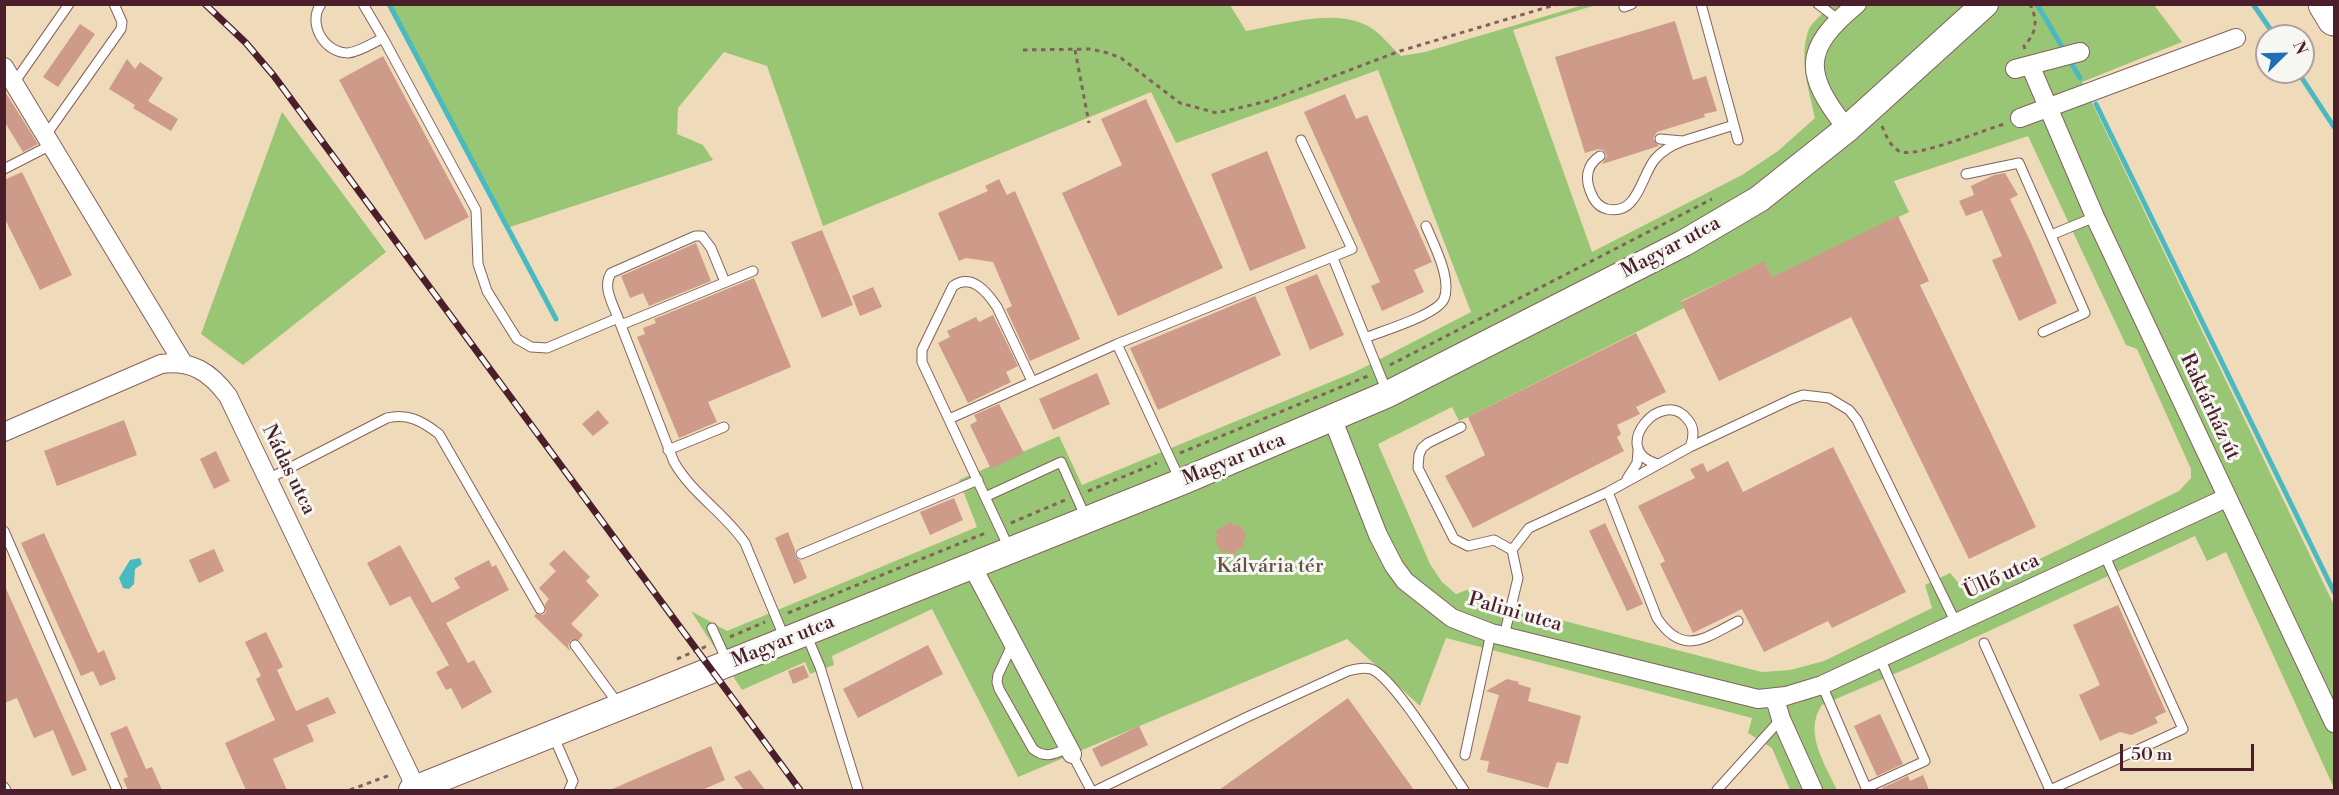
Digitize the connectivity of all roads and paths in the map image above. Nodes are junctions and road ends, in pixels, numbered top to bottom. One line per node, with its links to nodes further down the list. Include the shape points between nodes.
1 (69, 4): 21 (lane)
2 (114, 4): 29 (lane, via 121,29)
3 (321, 4): 14 (lane, via 316,13 316,29 338,51 356,51)
4 (363, 4): 14 (lane)
5 (1558, 4): 18 (path, via 1400,51 1268,101 1217,113 1180,103 1121,58 1091,49)
6 (1701, 4): 25 (lane)
7 (1818, 4): 13 (lane)
8 (1857, 4): 13 (street)
9 (1985, 4): 26 (main road, Magyar utca)
10 (2030, 4): 16 (path, via 2036,28)
11 (2325, 4): 12 (highway)
12 (2334, 19)
13 (1839, 20): 26 (street, via 1823,36 1815,56 1816,75 1824,97)
14 (383, 38): 43 (lane, via 476,210 480,277 517,339 531,347 547,348)
15 (2236, 39): 22 (street)
16 (2024, 46)
17 (1023, 50): 18 (path)
18 (1075, 50): 24 (path)
19 (2080, 52): 22 (street, Raktárház út, via 2023,67)
20 (4, 67): 21 (street)
21 (14, 83): 29 (street)
22 (2048, 107): 23 (street); 37 (street, Raktárház út)
23 (2020, 118): 27 (path, via 1922,150 1902,152 1893,147)
24 (1089, 123)
25 (1734, 125): 31 (lane); 32 (lane)
26 (1847, 129): 49 (main road, Magyar utca, via 1779,184 1719,223)
27 (1885, 133)
28 (1660, 139): 32 (lane)
29 (49, 140): 34 (lane); 47 (street)
30 (1301, 140): 40 (lane, via 1352,249)
31 (1738, 140)
32 (1683, 141): 33 (lane, via 1656,157 1632,202 1614,210 1597,204 1590,191 1588,171)
33 (1599, 156)
34 (4, 169)
35 (1966, 174): 39 (lane, via 2019,163)
36 (1718, 197): 49 (path)
37 (2096, 216): 39 (lane); 67 (street, Raktárház út)
38 (1426, 226): 45 (lane, via 1444,278 1442,302 1428,313)
39 (2051, 235): 44 (lane, via 2085,313)
40 (1333, 258): 45 (lane); 46 (lane)
41 (753, 271): 42 (lane)
42 (725, 282): 43 (lane); 43 (lane, via 704,237 689,237 608,276 607,290)
43 (619, 322): 57 (lane)
44 (2043, 332)
45 (1365, 338): 49 (lane)
46 (1118, 344): 48 (lane); 58 (lane)
47 (183, 363): 54 (street, via 151,367); 60 (street, Nádas utca, via 204,370 228,396)
48 (1032, 381): 50 (lane); 50 (lane, via 990,296 972,282 958,282 949,292 922,350 922,362)
49 (1383, 383): 51 (main road, Magyar utca); 58 (path)
50 (949, 419): 61 (lane)
51 (1333, 420): 62 (main road, Magyar utca); 81 (street, Palini utca, via 1378,535 1405,581 1452,618)
52 (724, 427): 57 (lane)
53 (1461, 427): 71 (lane, via 1422,448 1418,461 1422,476 1454,539 1468,546 1494,540)
54 (4, 432)
55 (1690, 447): 56 (lane, via 1692,426 1672,410 1644,422); 59 (lane); 78 (lane, via 1803,395 1828,398 1843,405 1857,420)
56 (1638, 448): 59 (lane, via 1643,458); 63 (lane, via 1637,463)
57 (668, 450): 80 (lane, via 685,478 740,536)
58 (1169, 458): 62 (lane); 65 (path)
59 (1658, 464): 63 (lane)
60 (268, 479): 76 (lane, via 387,418 417,419 439,434); 97 (street, Nádas utca)
61 (978, 480): 66 (lane); 73 (lane)
62 (1180, 482): 68 (main road, Magyar utca)
63 (1626, 482): 64 (lane)
64 (1608, 492): 71 (lane, via 1529,528); 77 (lane, via 1657,618 1666,630 1676,638 1694,642)
65 (1076, 496): 66 (lane, via 1061,462); 68 (lane); 69 (path)
66 (985, 497): 69 (lane)
67 (2226, 498): 74 (street, Üllő utca); 93 (street, Raktárház út)
68 (1087, 520): 72 (main road, Magyar utca)
69 (999, 528): 72 (lane); 80 (path)
70 (4, 531): 99 (lane)
71 (1512, 550): 81 (lane, via 1518,578)
72 (1010, 551): 75 (main road, Magyar utca)
73 (801, 554)
74 (2104, 554): 78 (street, Üllő utca); 82 (lane, via 2183,729 2050,790)
75 (972, 566): 80 (main road, Magyar utca); 84 (street)
76 (540, 609)
77 (1738, 621)
78 (1956, 624): 86 (street, Üllő utca)
79 (712, 628): 85 (lane)
80 (789, 631): 85 (main road, Magyar utca); 85 (path); 102 (lane, via 820,667)
81 (1497, 634): 90 (street, Palini utca, via 1748,698); 96 (lane)
82 (1984, 643)
83 (574, 645): 91 (lane)
84 (1012, 645): 95 (street); 95 (lane, via 998,675 999,689 1037,753)
85 (724, 653): 87 (path); 91 (main road, Magyar utca)
86 (1880, 658): 88 (street, Üllő utca); 98 (lane, via 1925,761)
87 (676, 659)
88 (1822, 685): 89 (street, Üllő utca); 98 (lane)
89 (1795, 693): 90 (street, Palini utca)
90 (1775, 699): 92 (street)
91 (621, 707): 94 (main road, Magyar utca)
92 (1781, 719): 106 (lane); 107 (street)
93 (2334, 723)
94 (553, 734): 97 (main road, Magyar utca); 101 (lane, via 573,781)
95 (1070, 751): 103 (lane)
96 (1465, 755)
97 (413, 785): 100 (path)
98 (1866, 789)
99 (117, 790)
100 (350, 790)
101 (569, 790)
102 (858, 790)
103 (1091, 790)
104 (1097, 790): 105 (lane, via 1245,718 1360,668 1371,669 1394,687)
105 (1464, 790)
106 (1717, 790)
107 (1813, 790)

